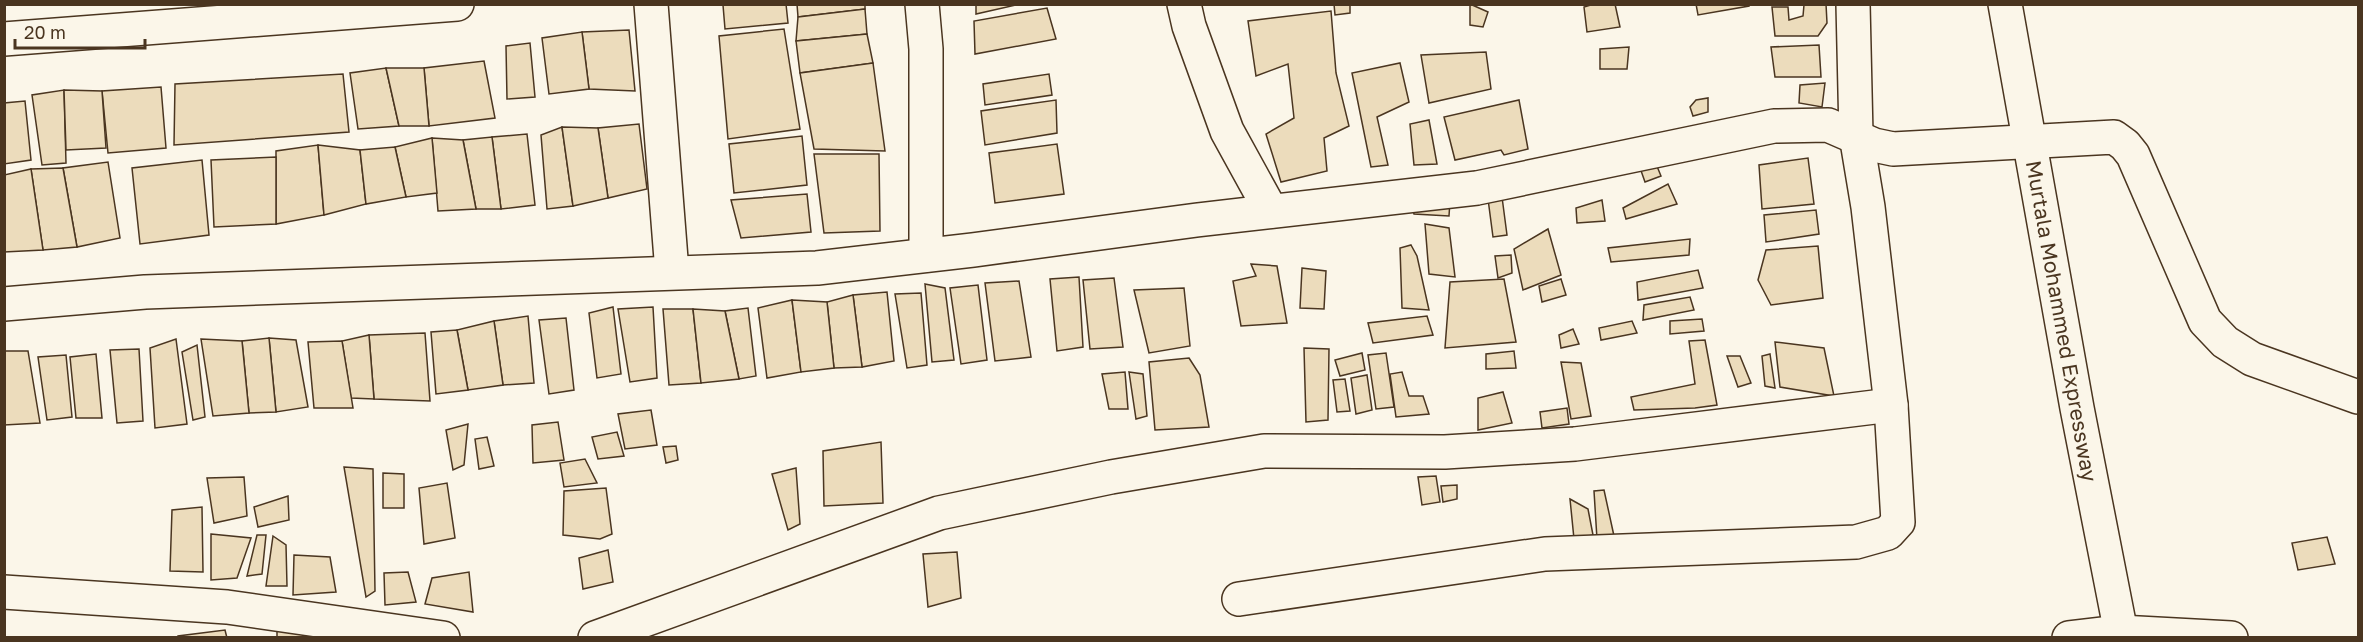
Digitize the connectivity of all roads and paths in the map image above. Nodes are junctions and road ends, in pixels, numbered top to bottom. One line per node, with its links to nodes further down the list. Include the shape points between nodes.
1 (457, 4): 7 (street)
2 (651, 4): 14 (street)
3 (922, 4): 13 (street, via 926,49)
4 (1184, 4): 12 (street, via 1227,131)
5 (1852, 4): 10 (street)
6 (2005, 4): 11 (street, Murtala Mohammed Expressway)
7 (420, 6): 8 (street)
8 (153, 16): 9 (street)
9 (4, 39)
10 (1856, 135): 11 (street, via 1874,145 1893,148); 12 (street, via 1828,125 1774,126 1477,188); 17 (street)
11 (2030, 141): 16 (street, via 2114,137 2125,145 2133,155 2205,321 2224,342 2252,359); 20 (street, Murtala Mohammed Expressway)
12 (1271, 211): 13 (street)
13 (926, 255): 14 (street, via 817,268)
14 (672, 272): 15 (street, via 145,292)
15 (4, 304)
16 (2358, 397)
17 (1891, 405): 19 (street, via 1898,522 1888,533 1856,542 1545,554); 22 (street, via 1575,444 1445,452 1264,451 1111,477 939,513)
18 (4, 592): 21 (street, via 227,607)
19 (1239, 599)
20 (2121, 635): 23 (street); 24 (street)
21 (443, 638)
22 (595, 638)
23 (2069, 638)
24 (2231, 638)

